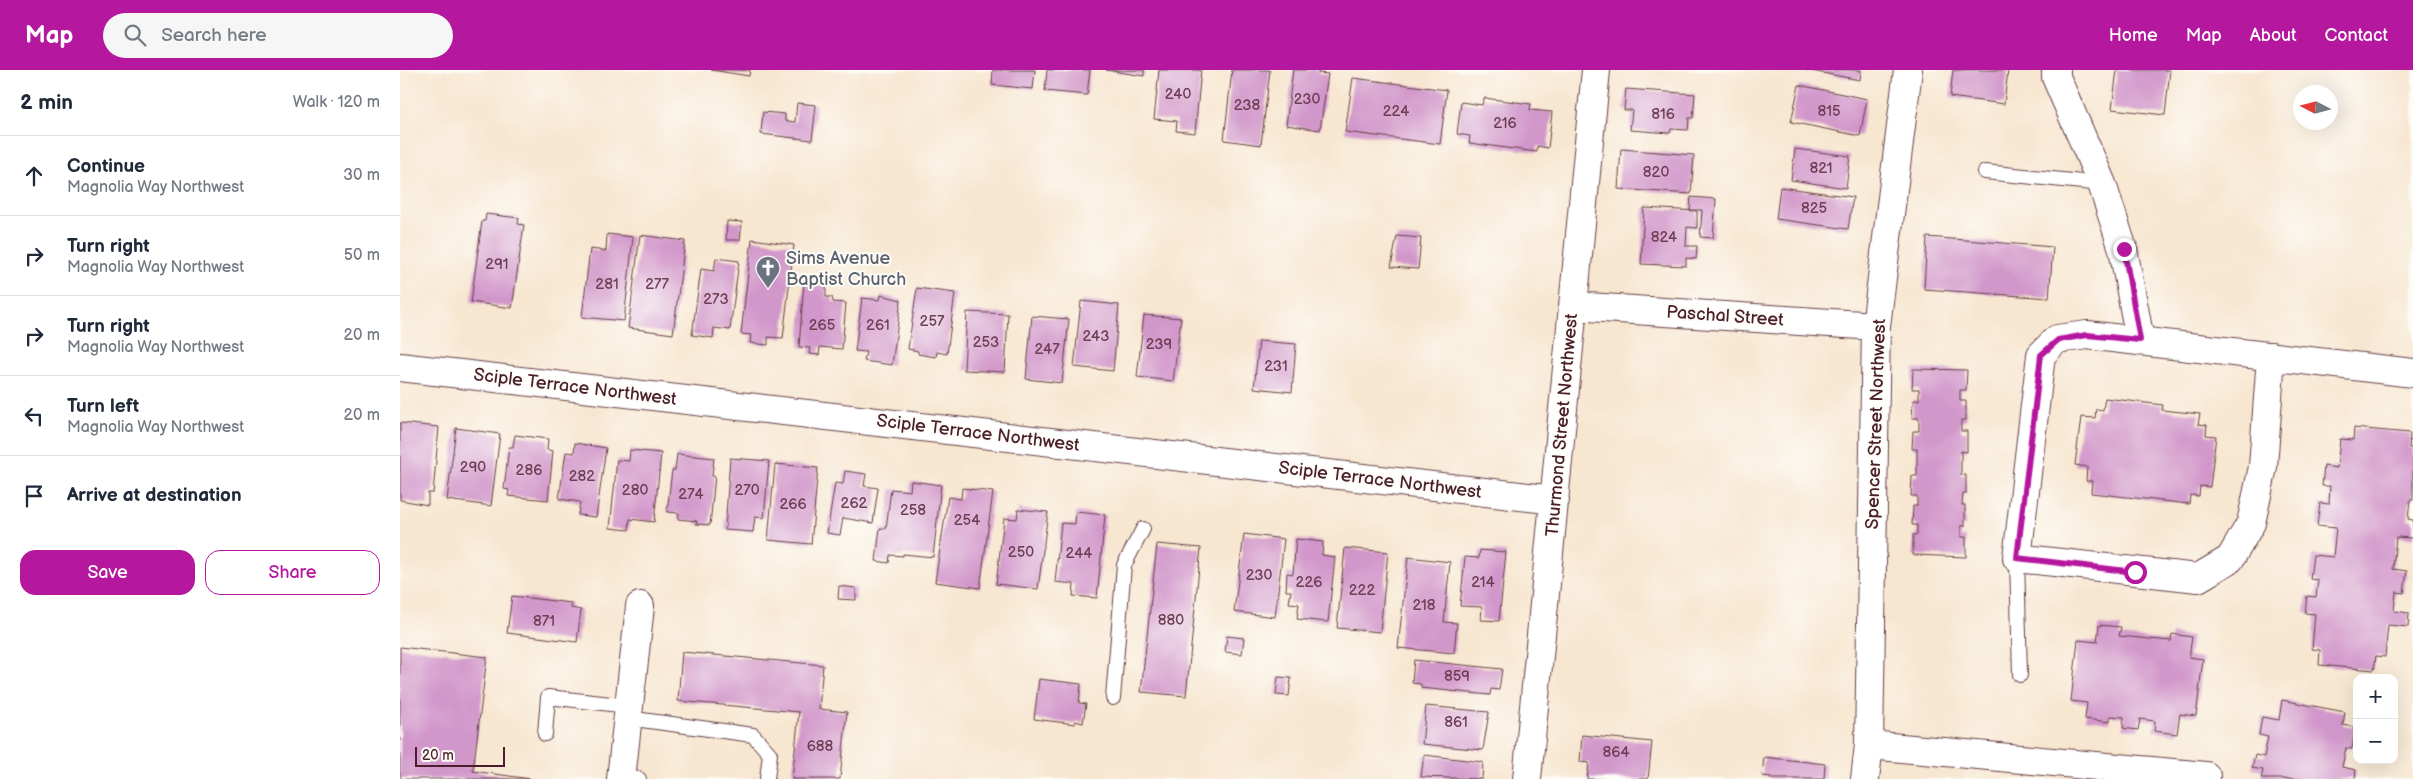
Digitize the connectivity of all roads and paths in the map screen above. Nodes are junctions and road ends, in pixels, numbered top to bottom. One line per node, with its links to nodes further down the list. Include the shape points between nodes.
1 (1596, 70): 6 (street, Thurmond Street Northwest)
2 (1908, 70): 7 (street, Spencer Street Northwest)
3 (2056, 70): 5 (street, via 2056,77)
4 (1985, 172): 5 (lane)
5 (2102, 184): 8 (street, via 2124,249)
6 (1573, 306): 7 (street, Paschal Street); 12 (street, Thurmond Street Northwest)
7 (1876, 326): 20 (street, Spencer Street Northwest)
8 (2140, 340): 9 (street); 14 (street, via 2087,335 2058,340 2041,355)
9 (2272, 356): 11 (street); 14 (street, via 2263,467 2251,523 2230,559 2198,578)
10 (400, 367): 12 (street, Sciple Terrace Northwest)
11 (2413, 373)
12 (1555, 500): 24 (street, Thurmond Street Northwest)
13 (1143, 529): 17 (lane, via 1124,565)
14 (2017, 558): 16 (lane)
15 (640, 606): 18 (street)
16 (2020, 675)
17 (1112, 698)
18 (628, 712): 19 (lane, via 548,697); 22 (street); 23 (lane, via 753,735 770,754)
19 (545, 734)
20 (1869, 744): 21 (street); 25 (street, Spencer Street Northwest)
21 (2206, 777)
22 (627, 778)
23 (767, 779)
24 (1527, 779)
25 (1865, 779)

